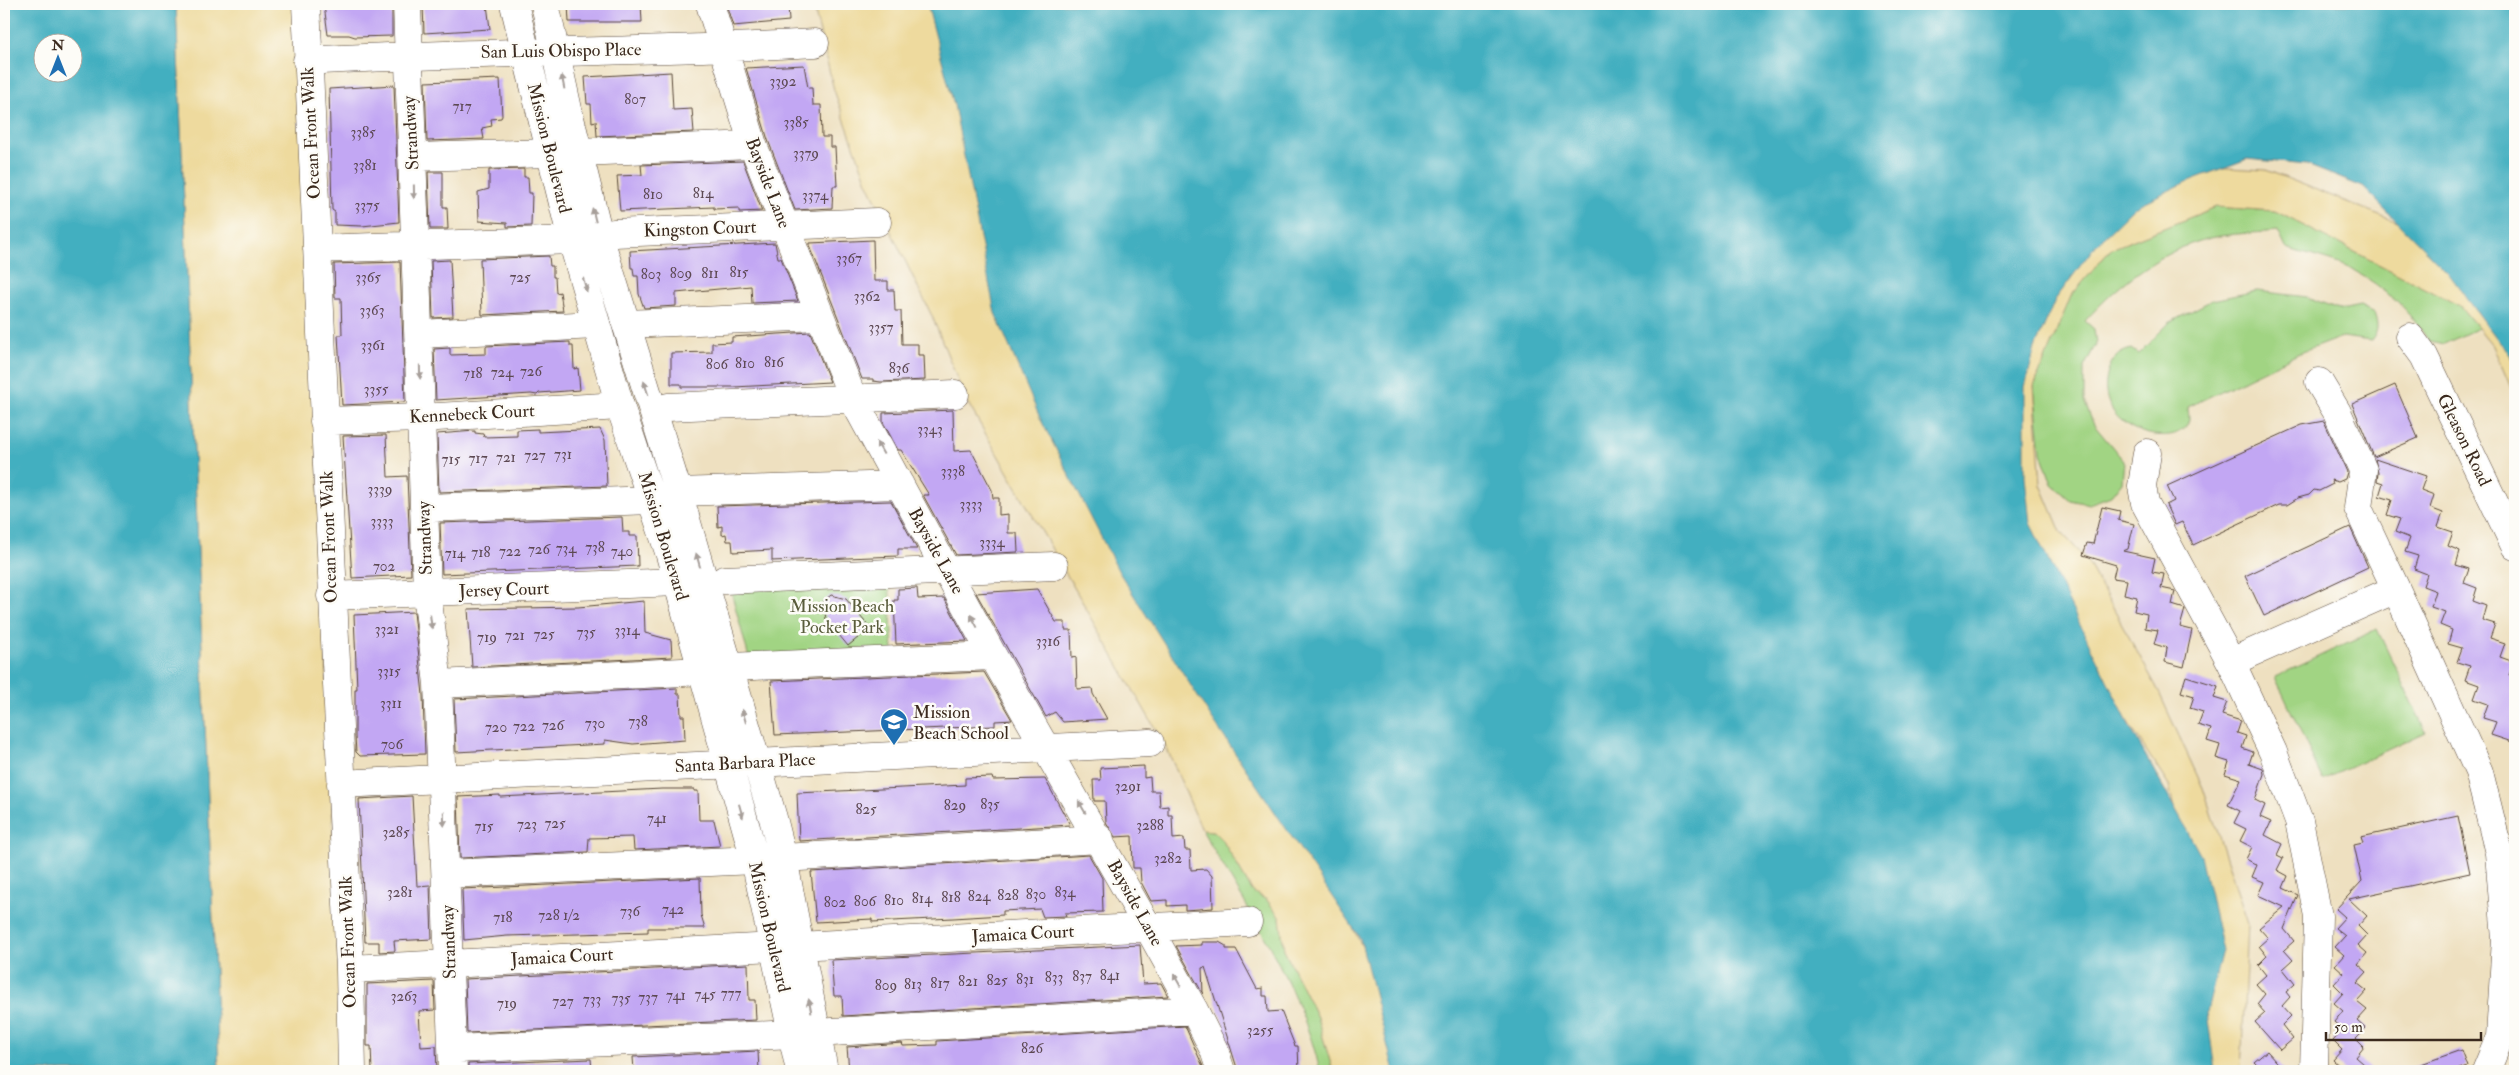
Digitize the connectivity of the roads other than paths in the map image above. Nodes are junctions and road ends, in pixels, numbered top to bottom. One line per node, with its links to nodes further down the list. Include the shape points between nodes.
1 (306, 4): 11 (street, Ocean Front Walk)
2 (407, 4): 10 (street, Strandway)
3 (514, 4): 9 (street, Mission Boulevard)
4 (545, 4): 8 (street, Mission Boulevard)
5 (710, 4): 7 (street, Bayside Lane)
6 (815, 44): 7 (street, San Luis Obispo Place)
7 (723, 49): 8 (street, San Luis Obispo Place); 12 (street, Bayside Lane)
8 (556, 51): 9 (street, San Luis Obispo Place); 13 (street, Mission Boulevard, one-way to 8)
9 (525, 52): 10 (street, San Luis Obispo Place); 14 (street, Mission Boulevard)
10 (407, 55): 11 (street, San Luis Obispo Place); 15 (street, Strandway)
11 (307, 61): 21 (street, Ocean Front Walk)
12 (753, 145): 13 (street); 17 (street, Bayside Lane)
13 (578, 152): 23 (street, Mission Boulevard, one-way to 13)
14 (549, 153): 15 (street); 19 (street, Mission Boulevard)
15 (414, 157): 20 (street, Strandway, one-way to 20)
16 (877, 222): 17 (street, Kingston Court)
17 (784, 226): 18 (street, Kingston Court); 22 (street, Bayside Lane)
18 (614, 233)
19 (572, 240): 20 (street); 24 (street, Mission Boulevard, one-way to 24)
20 (415, 245): 21 (street); 25 (street, Strandway)
21 (317, 249): 33 (street, Ocean Front Walk)
22 (820, 316): 23 (street); 29 (street, Bayside Lane)
23 (626, 324): 36 (street, Mission Boulevard, one-way to 23)
24 (596, 325): 25 (street); 30 (street, Mission Boulevard)
25 (419, 334): 32 (street, Strandway, one-way to 32)
26 (2410, 337): 38 (street, Gleason Road, via 2424,356)
27 (2319, 382): 43 (street, via 2337,412 2363,470 2358,508)
28 (955, 394): 29 (street)
29 (853, 399): 31 (street); 35 (street, Bayside Lane, one-way to 29)
30 (620, 406): 32 (street, Kennebeck Court); 36 (street, Mission Boulevard)
31 (668, 406)
32 (420, 418): 33 (street, Kennebeck Court); 37 (street, Strandway)
33 (324, 421): 45 (street, Ocean Front Walk)
34 (2148, 453): 47 (street, via 2142,486 2145,503)
35 (900, 485): 36 (street); 40 (street, Bayside Lane)
36 (666, 496): 37 (street); 42 (street, Mission Boulevard); 48 (street, Mission Boulevard, one-way to 36)
37 (425, 508): 44 (street, Strandway)
38 (2515, 546)
39 (1054, 566): 40 (street)
40 (947, 570): 41 (street); 46 (street, Bayside Lane, one-way to 40)
41 (724, 580)
42 (678, 582): 44 (street, Jersey Court); 48 (street, Mission Boulevard)
43 (2396, 589): 47 (street); 73 (street, via 2479,772 2499,852 2506,939 2500,1037)
44 (427, 593): 45 (street, Jersey Court); 49 (street, Strandway, one-way to 49)
45 (331, 596): 55 (street, Ocean Front Walk)
46 (993, 656): 48 (street); 51 (street, Bayside Lane)
47 (2231, 662): 72 (street, via 2299,820 2318,916)
48 (716, 669): 49 (street); 52 (street, Mission Boulevard, one-way to 48); 53 (street, Mission Boulevard)
49 (438, 684): 54 (street, Strandway)
50 (1150, 743): 51 (street, Santa Barbara Place)
51 (1048, 749): 52 (street, Santa Barbara Place); 56 (street, Bayside Lane, one-way to 51)
52 (757, 763): 53 (street, Santa Barbara Place); 57 (street, Mission Boulevard)
53 (727, 764): 54 (street, Santa Barbara Place); 58 (street, Mission Boulevard, one-way to 58)
54 (442, 779): 55 (street, Santa Barbara Place); 59 (street, Strandway, one-way to 59)
55 (341, 784): 64 (street, Ocean Front Walk)
56 (1100, 839): 57 (street); 61 (street, Bayside Lane)
57 (783, 858): 62 (street, Mission Boulevard)
58 (755, 860): 59 (street); 62 (street, Mission Boulevard)
59 (446, 874): 63 (street, Strandway)
60 (1248, 922): 61 (street, Jamaica Court)
61 (1148, 926): 62 (street, Jamaica Court); 65 (street, Bayside Lane, one-way to 61)
62 (787, 946): 63 (street, Jamaica Court); 66 (street, Mission Boulevard)
63 (450, 962): 64 (street, Jamaica Court); 67 (street, Strandway)
64 (350, 969): 68 (street, Ocean Front Walk)
65 (1194, 1010): 66 (street); 71 (street, Bayside Lane)
66 (805, 1033): 67 (street); 69 (street, Mission Boulevard); 70 (street, Mission Boulevard)
67 (453, 1060)
68 (352, 1071)
69 (800, 1071)
70 (824, 1071)
71 (1221, 1071)
72 (2314, 1071)
73 (2486, 1071)

